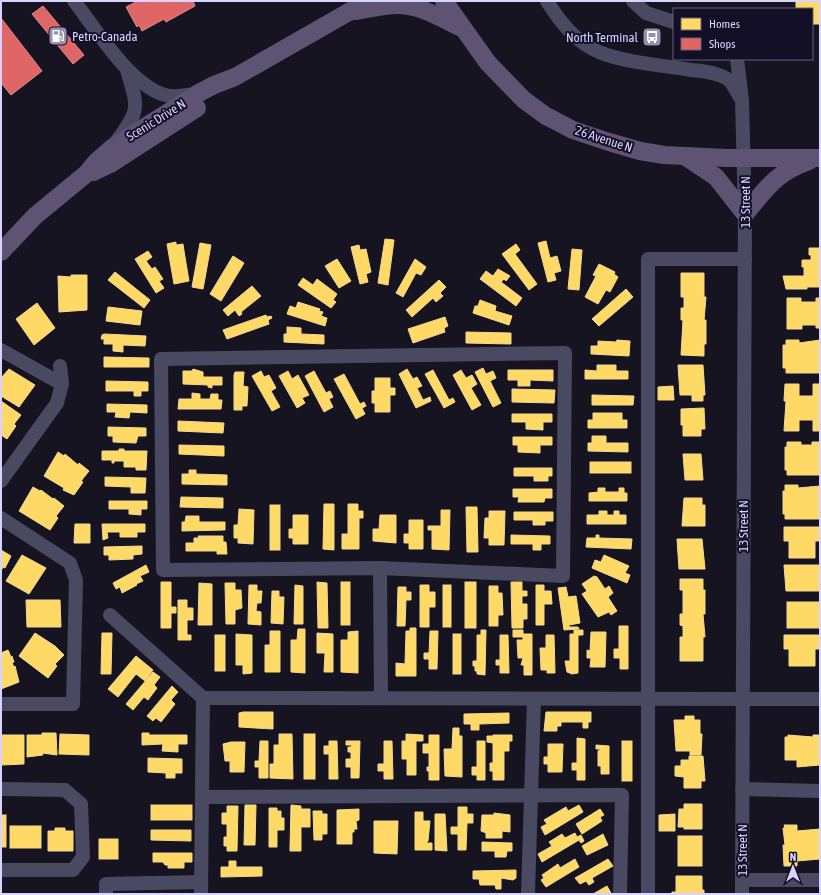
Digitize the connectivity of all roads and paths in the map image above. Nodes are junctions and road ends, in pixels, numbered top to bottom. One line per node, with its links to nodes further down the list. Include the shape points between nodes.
1 (74, 1): 11 (street)
2 (368, 1): 7 (main road, Scenic Drive N)
3 (444, 1): 9 (main road, 26 Avenue N)
4 (458, 1): 9 (main road)
5 (547, 1): 14 (street, via 574,35 592,49 612,56 725,78)
6 (633, 1): 8 (street, via 646,13)
7 (351, 7): 9 (main road, via 398,5 423,9); 12 (main road, Scenic Drive N)
8 (673, 22)
9 (464, 30): 16 (main road, 26 Avenue N, via 505,81 524,100 546,116 573,130 608,142 640,151)
10 (737, 60): 14 (street, 13 Street N)
11 (127, 70): 13 (street, via 141,82 164,95); 15 (street, via 136,100 135,113)
12 (235, 77): 13 (main road, Scenic Drive N); 19 (main road, Scenic Drive N, via 188,115 112,164)
13 (197, 94): 15 (main road, Scenic Drive N)
14 (742, 100): 17 (street, 13 Street N)
15 (112, 147): 19 (main road, Scenic Drive N)
16 (683, 156): 17 (main road, 26 Avenue N); 20 (main road, via 716,177)
17 (745, 158): 18 (main road, 26 Avenue N); 20 (street, 13 Street N)
18 (819, 158): 20 (main road, via 792,167 779,175)
19 (86, 174): 21 (main road, Scenic Drive N, via 35,216)
20 (745, 214): 22 (street, 13 Street N)
21 (1, 252)
22 (745, 260): 33 (street, via 648,259); 34 (street, 13 Street N)
23 (1, 350): 25 (street)
24 (60, 366): 25 (street)
25 (62, 384): 26 (street, via 57,403)
26 (1, 480)
27 (1, 518): 36 (street, via 70,563 76,580 73,704)
28 (380, 568): 28 (street, via 563,576 565,353 161,359 162,570); 31 (street)
29 (110, 615): 30 (street)
30 (203, 698): 31 (street); 41 (street)
31 (381, 698): 32 (street)
32 (534, 699): 33 (street); 40 (street)
33 (648, 699): 34 (street); 49 (street)
34 (742, 699): 35 (street); 38 (street, 13 Street N)
35 (820, 699)
36 (1, 704)
37 (1, 789): 42 (street, via 65,790 82,804 83,857 73,870)
38 (742, 789): 39 (street); 43 (street, 13 Street N)
39 (820, 791)
40 (531, 795): 41 (street); 47 (street); 48 (street, via 622,795)
41 (202, 796): 45 (street)
42 (1, 870)
43 (742, 880): 44 (street); 50 (street, 13 Street N)
44 (820, 880)
45 (201, 888): 46 (street, via 106,884)
46 (106, 894)
47 (528, 894)
48 (620, 894)
49 (648, 894)
50 (742, 894)

